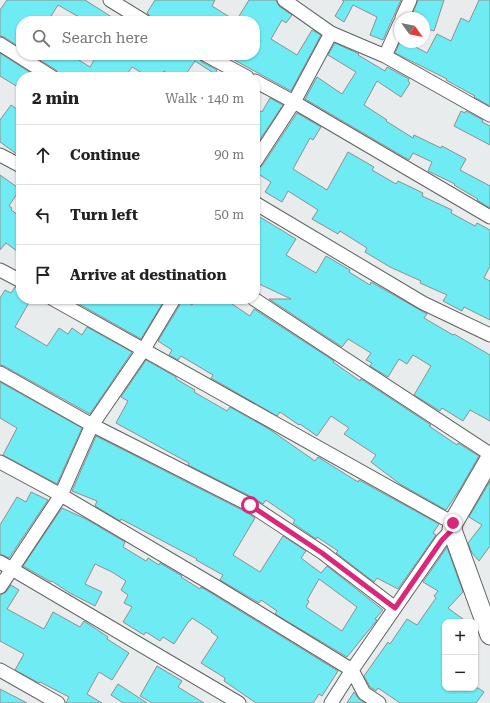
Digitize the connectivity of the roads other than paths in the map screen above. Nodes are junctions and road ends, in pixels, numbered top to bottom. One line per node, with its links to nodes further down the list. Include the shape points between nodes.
1 (110, 0): 5 (street)
2 (284, 0): 6 (street)
3 (410, 0): 4 (street)
4 (405, 12)
5 (136, 16)
6 (331, 33): 10 (street); 16 (street)
7 (394, 36): 10 (street)
8 (0, 44): 9 (street)
9 (16, 54)
10 (385, 56): 17 (street)
11 (25, 60): 13 (street)
12 (215, 60): 14 (street)
13 (44, 72)
14 (238, 72)
15 (260, 85): 16 (street)
16 (294, 102): 18 (street); 22 (street)
17 (490, 115)
18 (260, 154)
19 (0, 155): 20 (street)
20 (16, 163)
21 (260, 206): 28 (street, via 424,303)
22 (490, 217)
23 (0, 270): 24 (street)
24 (16, 278)
25 (260, 303): 32 (street)
26 (63, 304): 29 (street)
27 (171, 304): 29 (street)
28 (490, 335)
29 (144, 349): 31 (street); 36 (street)
30 (0, 373): 31 (street)
31 (92, 425): 35 (street); 39 (street, via 250,505 322,553)
32 (490, 454)
33 (490, 459): 36 (street)
34 (0, 462): 35 (street)
35 (61, 495): 37 (street); 42 (street)
36 (453, 527): 39 (street); 40 (street)
37 (6, 565): 38 (street); 44 (street)
38 (0, 587)
39 (395, 608): 42 (street)
40 (490, 635)
41 (0, 670): 43 (street)
42 (352, 670): 45 (street); 46 (street, via 364,693)
43 (58, 703)
44 (239, 703)
45 (331, 703)
46 (379, 703)

